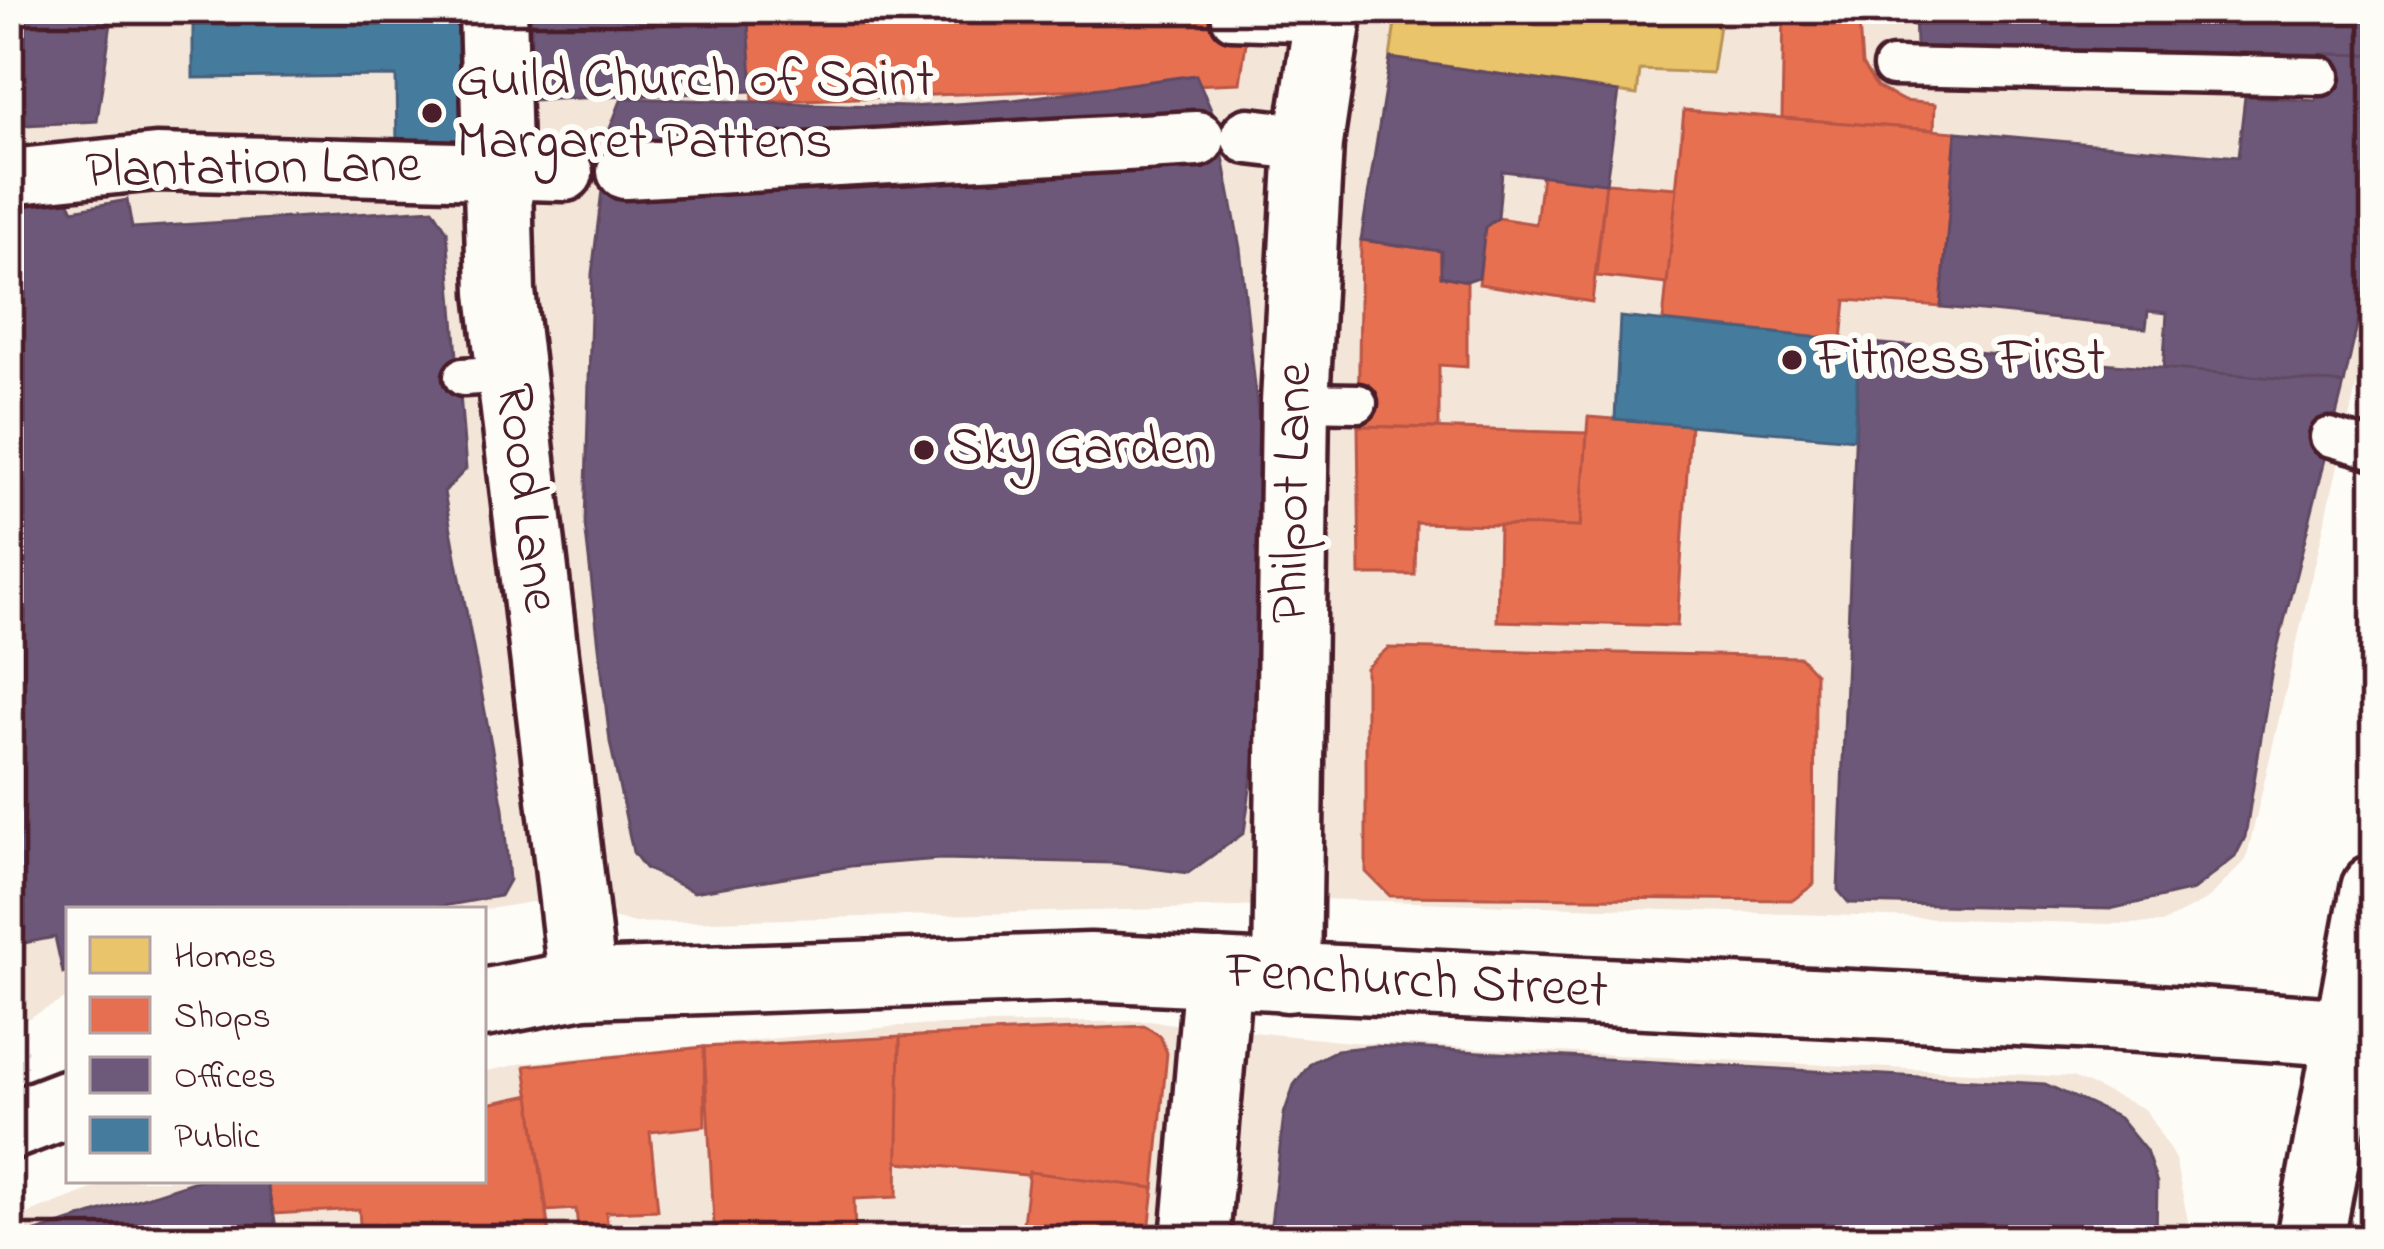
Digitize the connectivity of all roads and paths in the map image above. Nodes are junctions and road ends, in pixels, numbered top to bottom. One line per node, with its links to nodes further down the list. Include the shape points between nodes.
1 (493, 9): 7 (street, Rood Lane)
2 (1329, 16): 3 (lane); 6 (street, Philpot Lane)
3 (1232, 20)
4 (1892, 67): 5 (lane)
5 (2321, 76)
6 (1252, 139): 8 (street); 15 (street, Philpot Lane, via 1326,403)
7 (497, 169): 9 (street, Plantation Lane); 10 (street, Plantation Lane, via 156,162); 16 (street, Rood Lane, via 486,375)
8 (625, 171)
9 (565, 173)
10 (9, 177)
11 (2329, 437): 12 (lane)
12 (2375, 450)
13 (2375, 889): 18 (street)
14 (1218, 973): 15 (street, Fenchurch Street); 16 (street, Fenchurch Street, via 1043,968); 21 (street)
15 (1287, 978): 18 (street, Fenchurch Street, via 2140,1018)
16 (583, 984): 17 (street, Fenchurch Street)
17 (486, 1002)
18 (2357, 1066): 22 (street)
19 (66, 1103): 20 (street)
20 (9, 1126)
21 (1195, 1240)
22 (2310, 1240)

